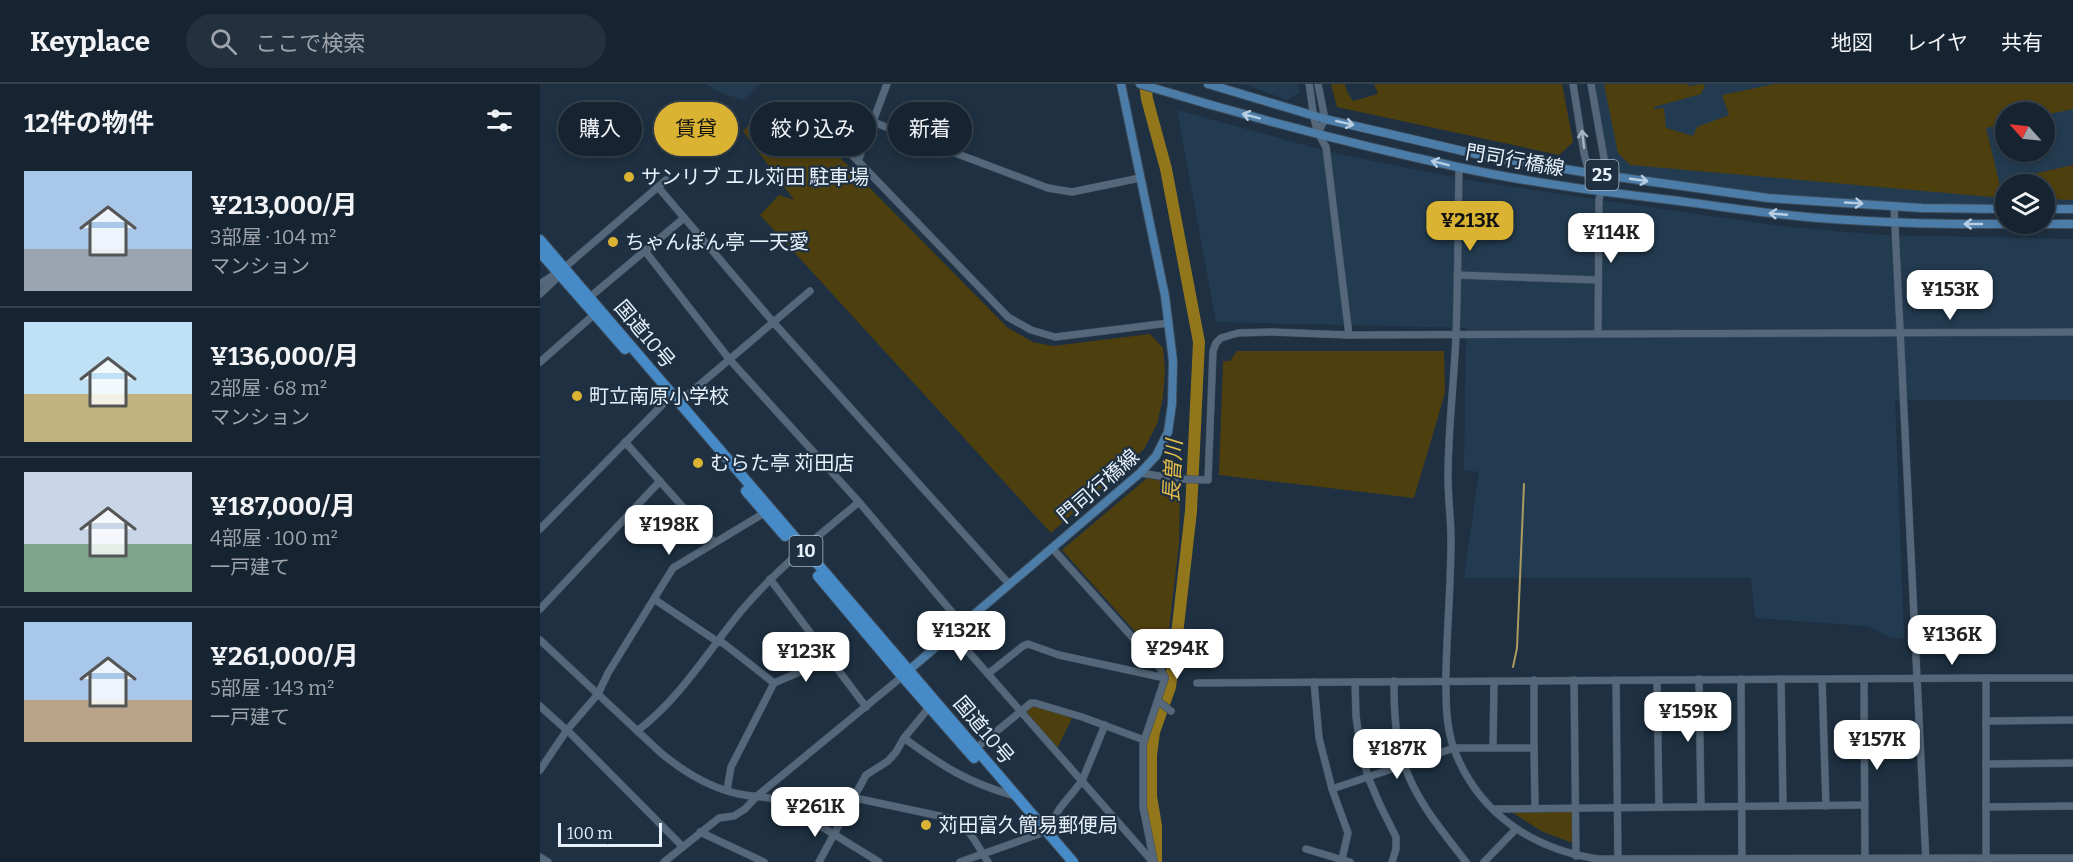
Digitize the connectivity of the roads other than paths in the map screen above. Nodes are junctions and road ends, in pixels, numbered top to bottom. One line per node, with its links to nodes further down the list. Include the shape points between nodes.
1 (887, 84): 9 (street)
2 (1121, 84): 20 (main road, 門司行橋線)
3 (1140, 84): 13 (main road, 門司行橋線 / 25, one-way to 3)
4 (1208, 84): 10 (main road, 門司行橋線 / 25)
5 (1310, 84): 10 (street)
6 (1318, 84): 11 (street)
7 (1573, 84): 18 (street, one-way to 7)
8 (1591, 84): 19 (street)
9 (876, 114)
10 (1312, 115): 11 (main road, 門司行橋線 / 25); 13 (street)
11 (1324, 119): 13 (street); 18 (main road, 門司行橋線 / 25, one-way to 18, via 1480,155)
12 (876, 123): 20 (street, via 1061,191)
13 (1318, 134): 17 (main road, 門司行橋線 / 25, one-way to 13); 47 (street, via 1326,147)
14 (853, 156): 16 (street)
15 (860, 156): 16 (street)
16 (858, 161): 43 (street, via 1019,324 1055,337)
17 (1459, 168): 23 (main road, 門司行橋線 / 25); 35 (street)
18 (1589, 173): 19 (main road, 門司行橋線 / 25); 23 (street)
19 (1607, 175): 23 (street); 24 (main road, 門司行橋線 / 25, one-way to 24, via 1768,198)
20 (1140, 178): 43 (main road, 門司行橋線)
21 (666, 180): 22 (street)
22 (658, 187): 28 (street); 34 (street)
23 (1602, 190): 29 (main road, 門司行橋線 / 25, one-way to 23, via 1755,211); 36 (street)
24 (1894, 206): 25 (main road, 門司行橋線 / 25); 29 (street)
25 (1995, 208)
26 (2055, 209): 27 (main road)
27 (2073, 209)
28 (684, 218): 32 (street); 42 (street)
29 (1894, 222): 30 (main road, 門司行橋線 / 25, one-way to 29); 45 (street)
30 (2073, 224)
31 (540, 240): 34 (highway, 国道10号 / 10)
32 (645, 251): 40 (street); 49 (street)
33 (540, 252): 34 (highway, 国道10号 / 10)
34 (561, 272): 37 (street); 39 (street); 40 (highway, 国道10号 / 10); 41 (highway, 国道10号 / 10)
35 (1457, 275): 36 (street); 48 (street)
36 (1598, 280): 46 (street)
37 (540, 284)
38 (810, 291): 42 (street)
39 (540, 294)
40 (590, 297): 41 (highway, 国道10号 / 10)
41 (597, 312): 50 (street); 51 (highway, 国道10号 / 10)
42 (774, 323): 49 (street); 62 (street)
43 (1169, 323): 53 (main road, 門司行橋線, via 1173,382 1168,432 1156,456)
44 (2073, 332): 45 (street)
45 (1900, 333): 46 (street); 80 (street)
46 (1598, 334): 48 (street)
47 (1349, 335): 48 (street); 53 (street, via 1260,332 1221,338 1213,351 1208,480)
48 (1456, 335): 86 (street, via 1448,475 1451,541)
49 (730, 360): 51 (street, via 684,398); 55 (street)
50 (540, 362)
51 (670, 397): 52 (street); 56 (highway, 国道10号 / 10)
52 (625, 442): 54 (street); 57 (street)
53 (1140, 473): 59 (main road, 門司行橋線)
54 (660, 481): 58 (street); 64 (street)
55 (859, 502): 60 (street); 65 (street)
56 (767, 511): 58 (street); 60 (highway, 国道10号 / 10)
57 (540, 529)
58 (714, 542): 63 (street, via 673,568)
59 (1052, 548): 62 (main road, 門司行橋線); 72 (street)
60 (801, 550): 61 (street); 70 (highway, 国道10号 / 10)
61 (770, 579): 68 (street); 69 (street)
62 (1009, 585): 65 (main road, 門司行橋線)
63 (654, 599): 68 (street); 92 (street)
64 (540, 609)
65 (962, 624): 66 (main road, 門司行橋線)
66 (952, 633): 70 (main road, 門司行橋線); 71 (street)
67 (540, 640): 92 (street)
68 (718, 642): 90 (street); 103 (street, via 656,717)
69 (829, 659): 90 (street); 96 (street)
70 (906, 673): 94 (highway, 国道10号 / 10); 96 (street)
71 (988, 674): 72 (street, via 1028,644 1059,655); 98 (street)
72 (1165, 678): 93 (street)
73 (1986, 678): 74 (street); 80 (street); 100 (street)
74 (2073, 678)
75 (1699, 679): 76 (street); 84 (street); 122 (street)
76 (1740, 679): 77 (street); 123 (street)
77 (1780, 679): 78 (street); 124 (street)
78 (1822, 679): 79 (street); 125 (street)
79 (1864, 679): 80 (street); 126 (street)
80 (1918, 679): 149 (street)
81 (1534, 680): 82 (street); 87 (street); 108 (street)
82 (1574, 680): 83 (street); 129 (street)
83 (1616, 680): 84 (street); 130 (street)
84 (1657, 680): 131 (street)
85 (1394, 681): 86 (street); 89 (street); 112 (street)
86 (1446, 681): 87 (street); 107 (street)
87 (1494, 681): 106 (street)
88 (1314, 682): 89 (street); 91 (street); 116 (street, via 1319,738)
89 (1355, 682): 114 (street, via 1360,746)
90 (774, 683): 117 (street, via 731,766)
91 (1197, 683)
92 (598, 694): 102 (street); 103 (street)
93 (1159, 703): 97 (street); 105 (street)
94 (933, 704): 104 (street); 109 (highway, 国道10号 / 10); 118 (highway, 国道10号 / 10)
95 (540, 706): 102 (street)
96 (866, 707): 119 (street)
97 (1171, 711)
98 (1021, 712): 101 (street, via 1035,703); 109 (street); 115 (street)
99 (2073, 720): 100 (street)
100 (1986, 721): 111 (street)
101 (1104, 725): 105 (street); 115 (street)
102 (567, 730): 113 (street); 138 (street)
103 (637, 731): 117 (street, via 681,770)
104 (904, 738): 118 (street, via 945,768); 121 (street, via 888,761 866,775)
105 (1144, 740): 159 (street, via 1143,807)
106 (1493, 747): 107 (street); 108 (street)
107 (1454, 748): 112 (street); 133 (street, via 1472,782)
108 (1534, 748): 128 (street)
109 (975, 749): 120 (highway, 国道10号 / 10)
110 (2073, 763): 111 (street)
111 (1986, 764): 132 (street)
112 (1404, 765): 114 (street); 162 (street, via 1427,811)
113 (540, 771)
114 (1368, 777): 116 (street); 161 (street, via 1396,837)
115 (1082, 781): 136 (street); 159 (street)
116 (1332, 789): 144 (street, via 1348,833)
117 (727, 790): 119 (street)
118 (1005, 794): 120 (street); 136 (highway, 国道10号 / 10)
119 (757, 796): 135 (street, via 734,816 719,818); 137 (street, via 780,801)
120 (1017, 797): 136 (highway, 国道10号 / 10)
121 (855, 798): 137 (street); 140 (street, via 954,819)
122 (1701, 806): 123 (street); 131 (street)
123 (1740, 806): 124 (street); 148 (street)
124 (1783, 806): 125 (street)
125 (1826, 806): 126 (street)
126 (1865, 806): 145 (street)
127 (2073, 806): 132 (street)
128 (1535, 807): 129 (street); 133 (street)
129 (1577, 807): 130 (street); 142 (street)
130 (1619, 807): 131 (street); 147 (street)
131 (1659, 807)
132 (1986, 807): 146 (street)
133 (1493, 809): 134 (street)
134 (1516, 829): 142 (street, via 1543,845); 163 (street)
135 (700, 832): 138 (street); 152 (street)
136 (1042, 833): 140 (street); 157 (highway, 国道10号 / 10); 158 (highway, 国道10号 / 10)
137 (833, 834): 153 (street); 154 (street)
138 (683, 846): 151 (street)
139 (1306, 849): 144 (street)
140 (983, 854): 155 (street); 156 (street)
141 (540, 856): 150 (street)
142 (1576, 856): 147 (street)
143 (2073, 858): 146 (street)
144 (1342, 859): 160 (street)
145 (1865, 860): 148 (street); 149 (street)
146 (1986, 860): 149 (street)
147 (1618, 861): 148 (street)
148 (1742, 861)
149 (1926, 861)
150 (548, 862)
151 (664, 862)
152 (764, 862)
153 (819, 862)
154 (879, 862)
155 (960, 862)
156 (988, 862)
157 (1064, 862)
158 (1073, 862)
159 (1154, 862)
160 (1350, 862)
161 (1392, 862)
162 (1466, 862)
163 (1485, 862)

